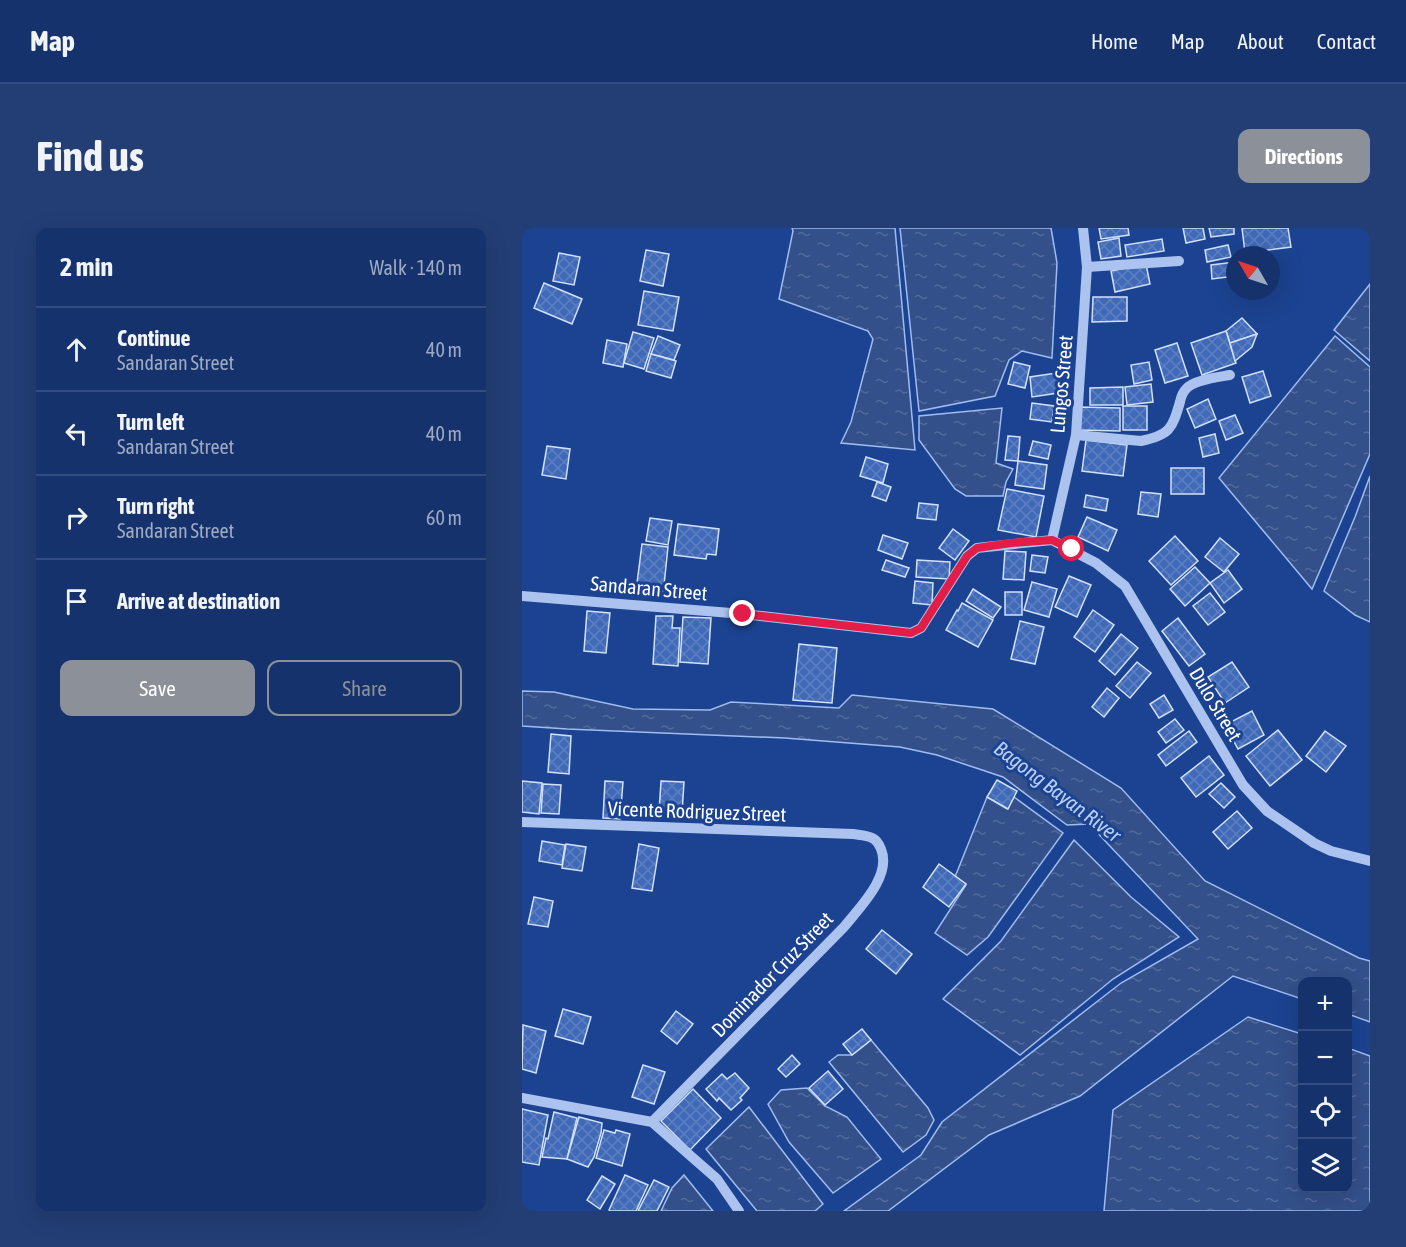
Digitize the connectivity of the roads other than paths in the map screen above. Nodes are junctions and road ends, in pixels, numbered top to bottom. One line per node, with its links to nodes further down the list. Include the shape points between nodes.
1 (1083, 228): 3 (street, Lungos Street)
2 (1179, 261): 3 (street)
3 (1087, 267): 5 (street, Lungos Street)
4 (1230, 375): 5 (street, via 1185,389 1173,424 1167,432 1150,439)
5 (1076, 435): 6 (street, Lungos Street)
6 (1052, 540): 7 (street, Sandaran Street, via 977,548 967,556 921,628 911,633 743,614); 10 (street, Dulo Street, via 1096,562 1125,586 1244,785 1267,811 1314,843)
7 (522, 596)
8 (522, 822): 9 (street, Vicente Rodriguez Street)
9 (870, 837): 12 (street, Dominador Cruz Street, via 878,842 883,855 882,874 868,897)
10 (1370, 861)
11 (522, 1098): 12 (street)
12 (652, 1122): 13 (street, via 717,1179)
13 (739, 1211)

